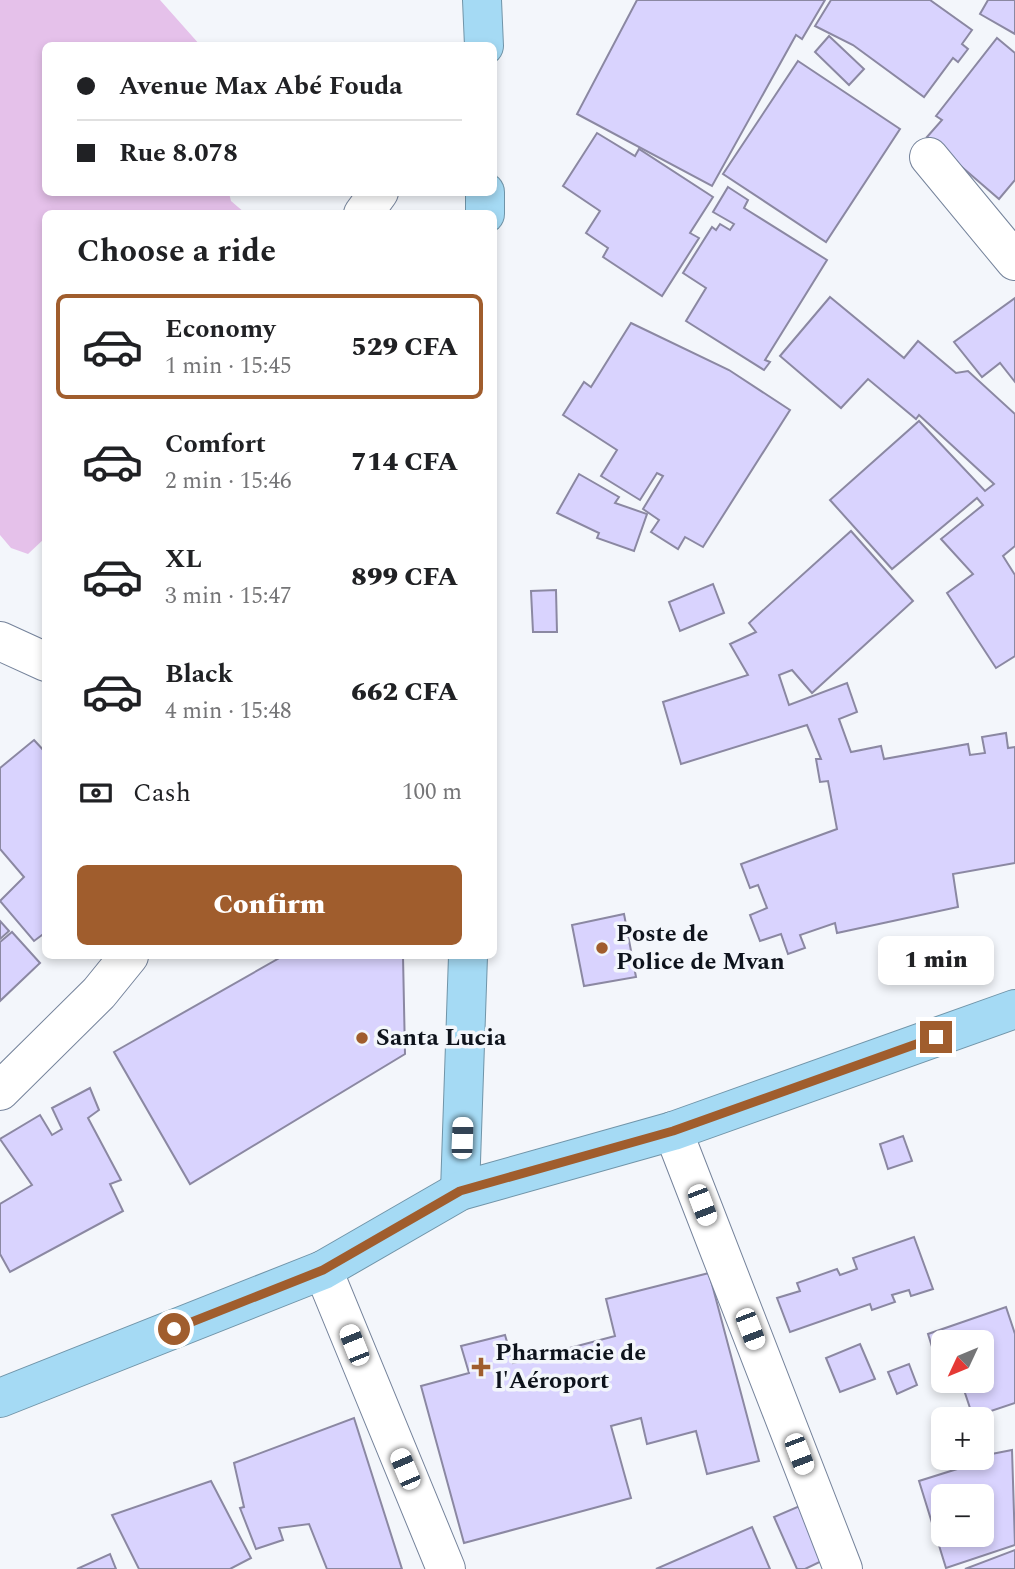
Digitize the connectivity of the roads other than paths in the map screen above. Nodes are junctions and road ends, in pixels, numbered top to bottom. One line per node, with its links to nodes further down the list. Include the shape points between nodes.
1 (482, 0): 3 (highway)
2 (504, 0): 4 (street)
3 (484, 42)
4 (484, 42)
5 (929, 157): 6 (street)
6 (1015, 261)
7 (0, 641): 8 (street)
8 (42, 660)
9 (127, 959): 12 (street, via 99,993)
10 (468, 959): 14 (highway)
11 (1015, 1009): 13 (highway)
12 (0, 1091)
13 (673, 1131): 14 (highway); 18 (street)
14 (460, 1191): 15 (highway)
15 (323, 1270): 16 (highway); 17 (street)
16 (0, 1398)
17 (446, 1569)
18 (843, 1569)

